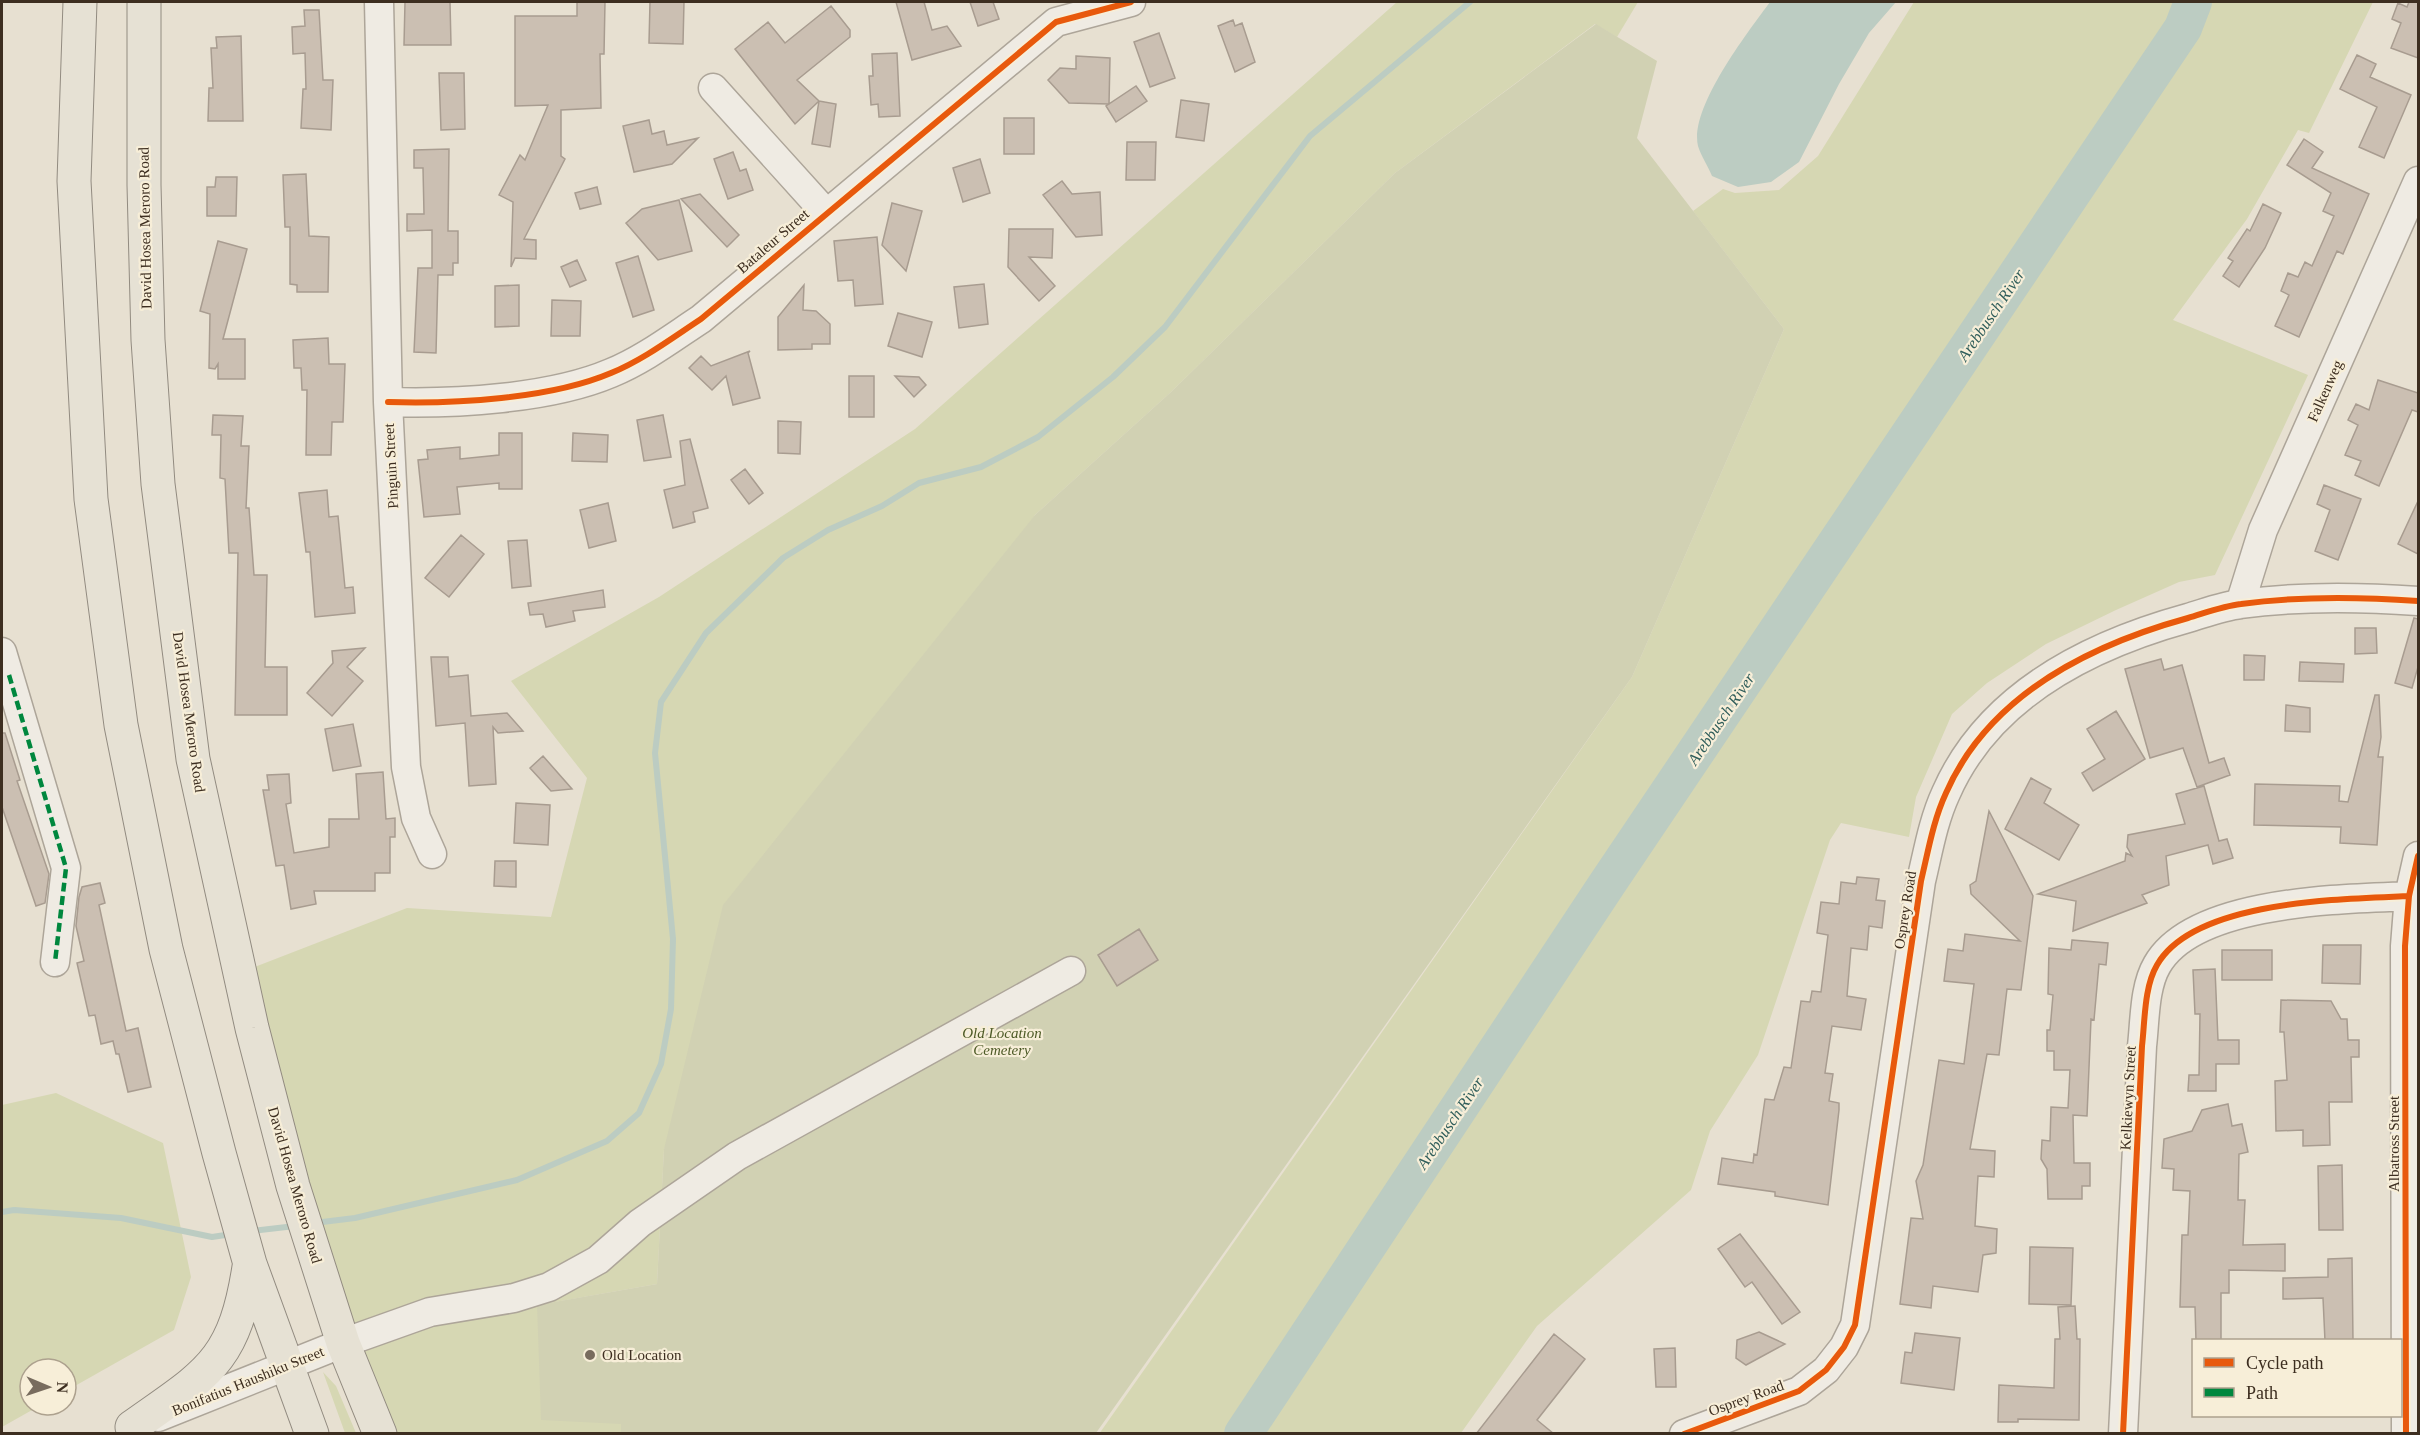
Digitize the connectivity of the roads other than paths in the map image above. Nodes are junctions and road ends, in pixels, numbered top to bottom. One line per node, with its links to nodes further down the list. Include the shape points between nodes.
1 (80, 2): 18 (main road, via 74,181 91,499 121,725 166,949)
2 (144, 2): 19 (main road, David Hosea Meroro Road, via 148,340 159,495 193,759 281,1143)
3 (380, 2): 9 (street, Pinguin Street)
4 (1131, 2): 5 (street, Bataleur Street)
5 (1053, 12): 8 (street, Bataleur Street)
6 (713, 88): 8 (street)
7 (2418, 181): 11 (street, Falkenweg, via 2263,530)
8 (825, 212): 9 (street, Bataleur Street, via 701,319 610,374 506,398)
9 (388, 402): 13 (street, Pinguin Street, via 406,767 416,818)
10 (2418, 601): 11 (street, Osprey Road, via 2338,598)
11 (2240, 604): 24 (street, Osprey Road, via 2140,631 2078,660 2022,694 1973,747 1946,792 1921,881 1855,1325 1826,1370 1804,1388)
12 (5, 663): 16 (street, via 66,868)
13 (432, 854)
14 (2418, 856): 15 (street, Albatross Street)
15 (2409, 896): 25 (street, Kelkiewyn Street, via 2282,904 2205,926 2181,939 2156,966 2142,1046); 26 (street, Albatross Street, via 2405,946)
16 (55, 962)
17 (1071, 971): 19 (street, Bonifatius Haushiku Street, via 736,1156 640,1223 598,1260 549,1287 514,1298 430,1312)
18 (248, 1258): 20 (main road); 21 (main road, via 244,1302 224,1351 206,1374)
19 (343, 1343): 20 (street, Bonifatius Haushiku Street); 23 (main road, David Hosea Meroro Road)
20 (286, 1367): 21 (street, Bonifatius Haushiku Street); 22 (main road)
21 (126, 1430)
22 (312, 1434)
23 (380, 1434)
24 (1684, 1434)
25 (2123, 1434)
26 (2406, 1434)

